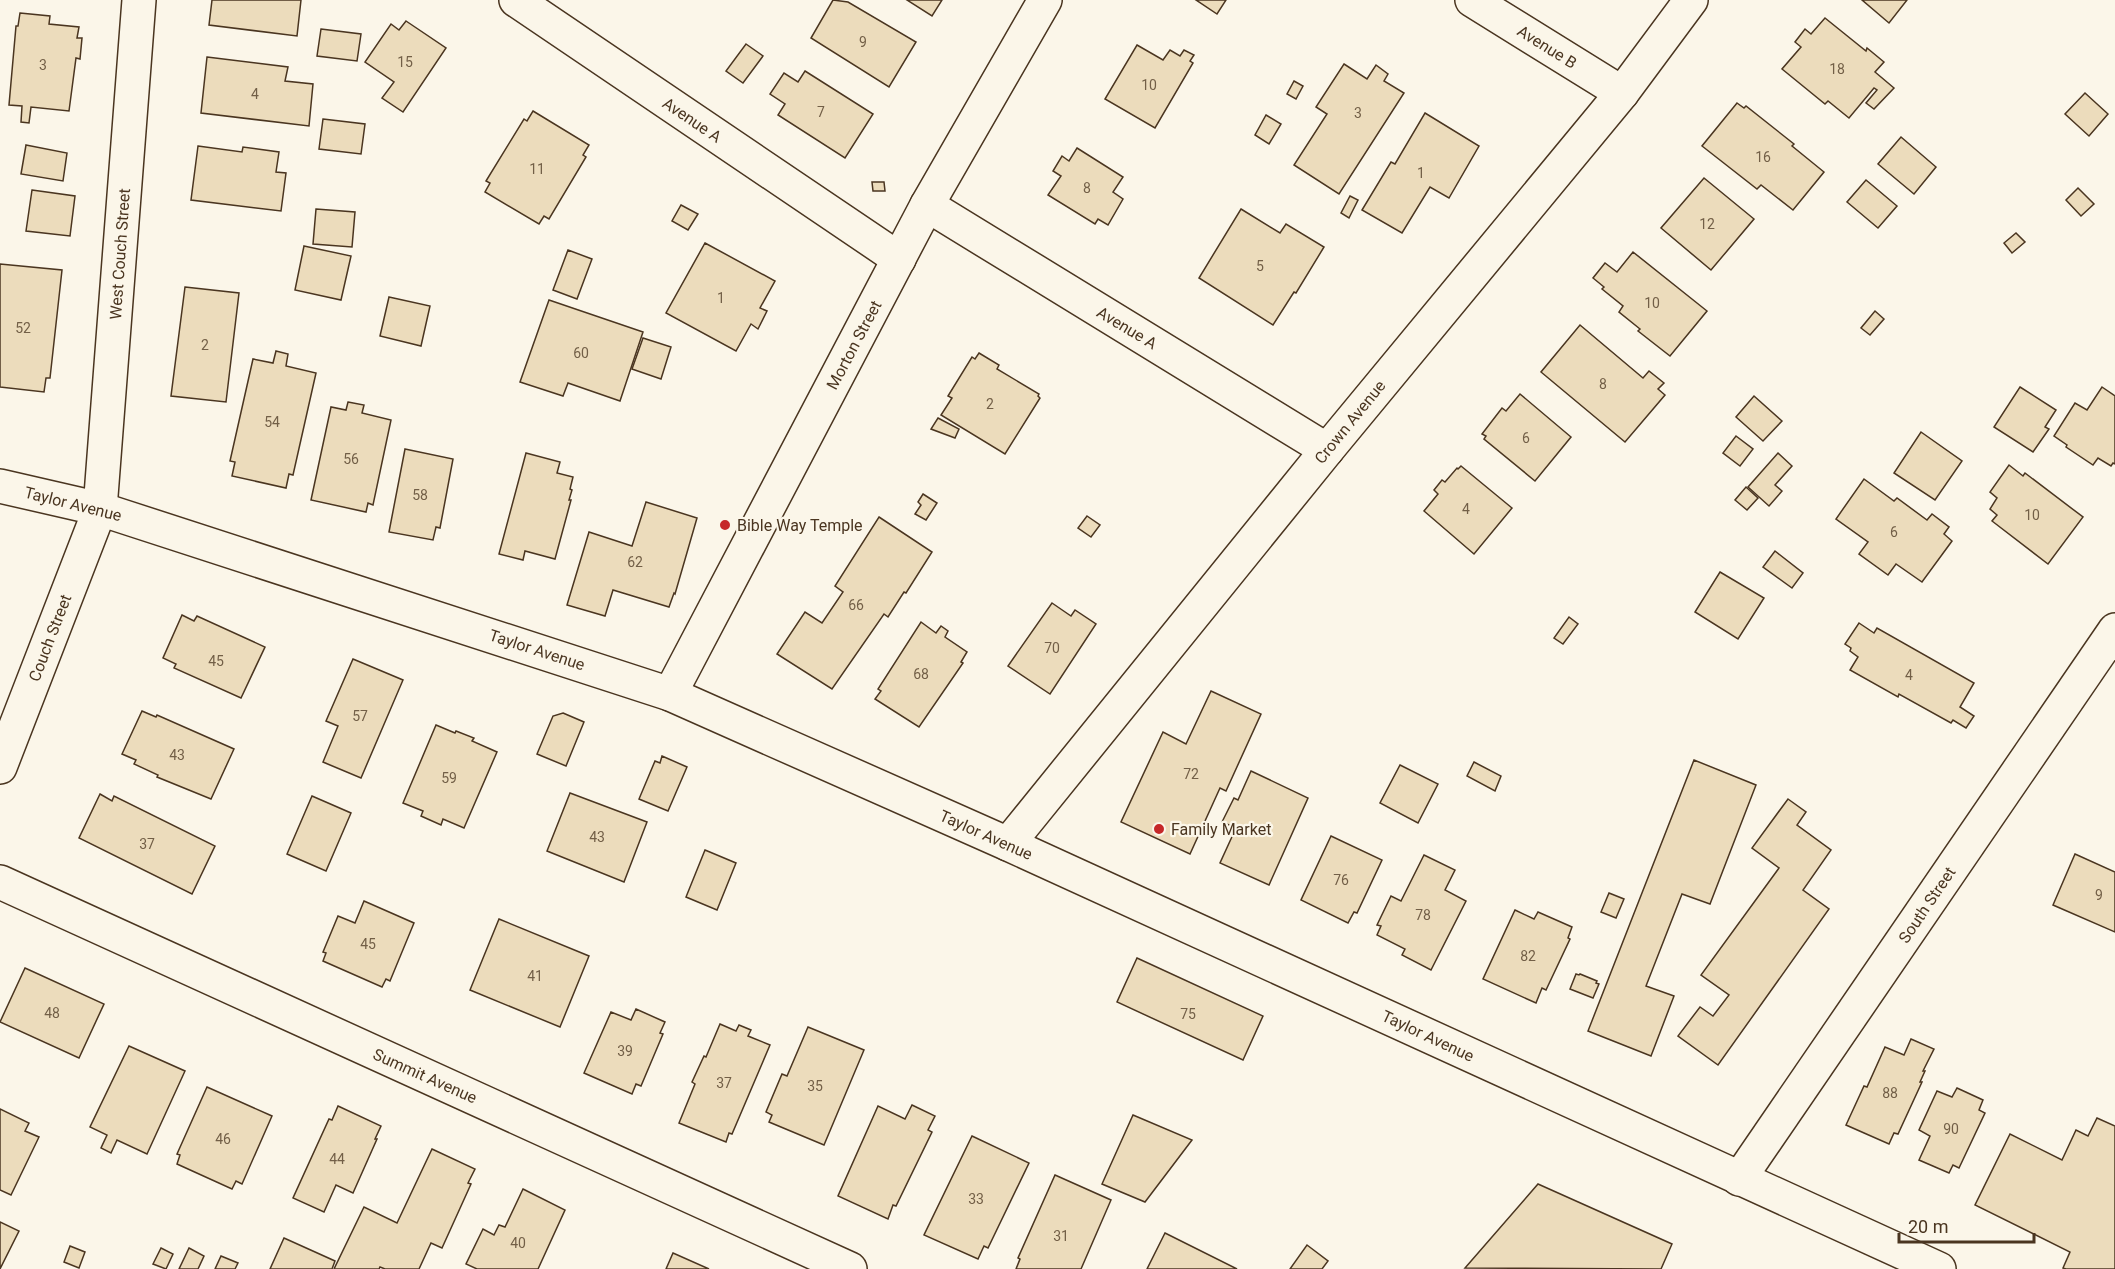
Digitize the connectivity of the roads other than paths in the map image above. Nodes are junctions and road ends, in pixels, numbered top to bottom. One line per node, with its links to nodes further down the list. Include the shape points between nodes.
1 (140, 0): 11 (street, West Couch Street)
2 (516, 0): 8 (street, Avenue A)
3 (1045, 0): 7 (street, Morton Street)
4 (1472, 0): 6 (street, Avenue B)
5 (1691, 0): 6 (street, Crown Avenue)
6 (1622, 93): 9 (street, Crown Avenue)
7 (927, 206): 8 (street, Morton Street); 9 (street, Avenue A)
8 (899, 260): 13 (street, Morton Street)
9 (1327, 450): 15 (street, Crown Avenue)
10 (0, 486): 11 (street, Taylor Avenue)
11 (100, 508): 13 (street, Taylor Avenue); 14 (street, Couch Street)
12 (2115, 630): 17 (street, South Street)
13 (670, 694): 15 (street, Taylor Avenue)
14 (0, 767)
15 (1008, 844): 17 (street, Taylor Avenue)
16 (0, 882): 18 (street, Summit Avenue)
17 (1739, 1179): 19 (street, Taylor Avenue)
18 (850, 1269)
19 (1939, 1269)

